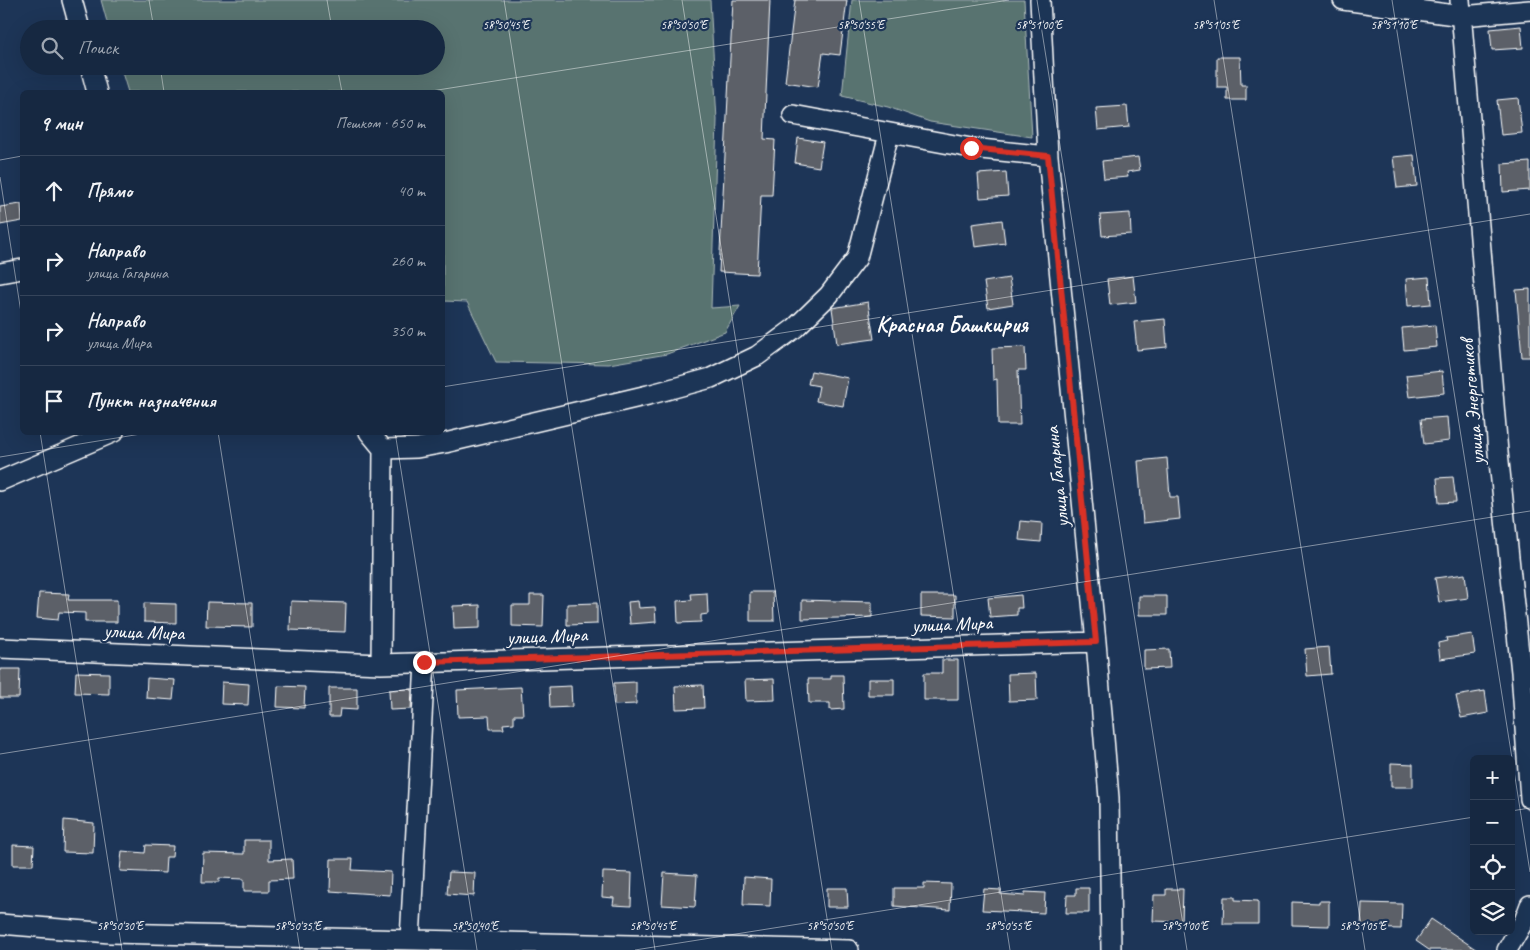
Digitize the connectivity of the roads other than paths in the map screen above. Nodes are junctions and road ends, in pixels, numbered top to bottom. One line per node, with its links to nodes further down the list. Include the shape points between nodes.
1 (72, 0): 6 (street)
2 (1343, 0): 4 (street)
3 (1041, 1): 11 (street, улица Гагарина)
4 (1461, 8): 5 (street); 22 (street, улица Энергетиков)
5 (1530, 10)
6 (78, 20)
7 (92, 75): 8 (street)
8 (96, 90)
9 (793, 115): 10 (street)
10 (889, 134): 11 (street, via 971,148); 16 (street, via 857,258 829,295 795,328 757,356 711,378 648,395 445,443)
11 (1048, 156): 18 (street, улица Гагарина)
12 (20, 269): 13 (street)
13 (0, 273)
14 (107, 435): 17 (street)
15 (371, 435): 16 (street)
16 (383, 449): 21 (street)
17 (0, 482)
18 (1096, 642): 20 (street, улица Мира); 35 (street, улица Гагарина, via 1109,798)
19 (0, 648): 21 (street, улица Мира)
20 (424, 662): 21 (street, улица Мира); 25 (street)
21 (381, 664)
22 (1530, 799)
23 (1530, 905): 36 (street)
24 (0, 924): 26 (street)
25 (410, 940): 27 (street); 28 (street)
26 (110, 941): 27 (street)
27 (264, 943)
28 (442, 946): 29 (street)
29 (513, 946): 30 (street)
30 (584, 946): 31 (street)
31 (650, 947): 32 (street)
32 (723, 948): 33 (street)
33 (804, 949): 34 (street)
34 (849, 950)
35 (1112, 950)
36 (1507, 950)

